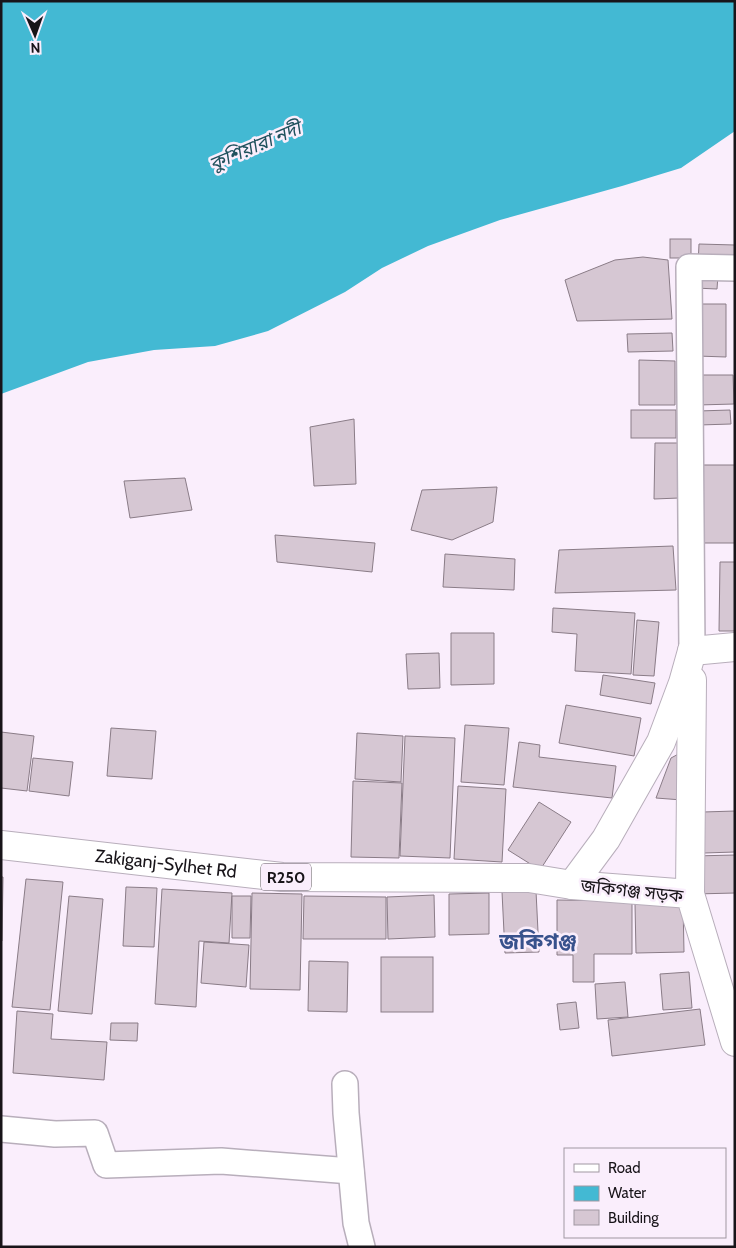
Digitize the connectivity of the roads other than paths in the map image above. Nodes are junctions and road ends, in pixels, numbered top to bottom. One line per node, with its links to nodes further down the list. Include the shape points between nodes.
1 (735, 268): 3 (street, via 689,267)
2 (735, 647): 3 (main road)
3 (692, 651): 5 (main road, via 661,742 606,839); 6 (main road)
4 (1, 845): 5 (main road, Zakiganj-Sylhet Rd / R250, via 282,877 529,878)
5 (572, 885): 6 (main road, জকিগঞ্জ সড়ক)
6 (690, 894): 7 (main road, জকিগঞ্জ সড়ক)
7 (735, 1042)
8 (344, 1084): 10 (street)
9 (1, 1129): 10 (street, via 55,1134 95,1133 106,1166 221,1162)
10 (351, 1171): 11 (street, via 356,1223)
11 (362, 1247)

